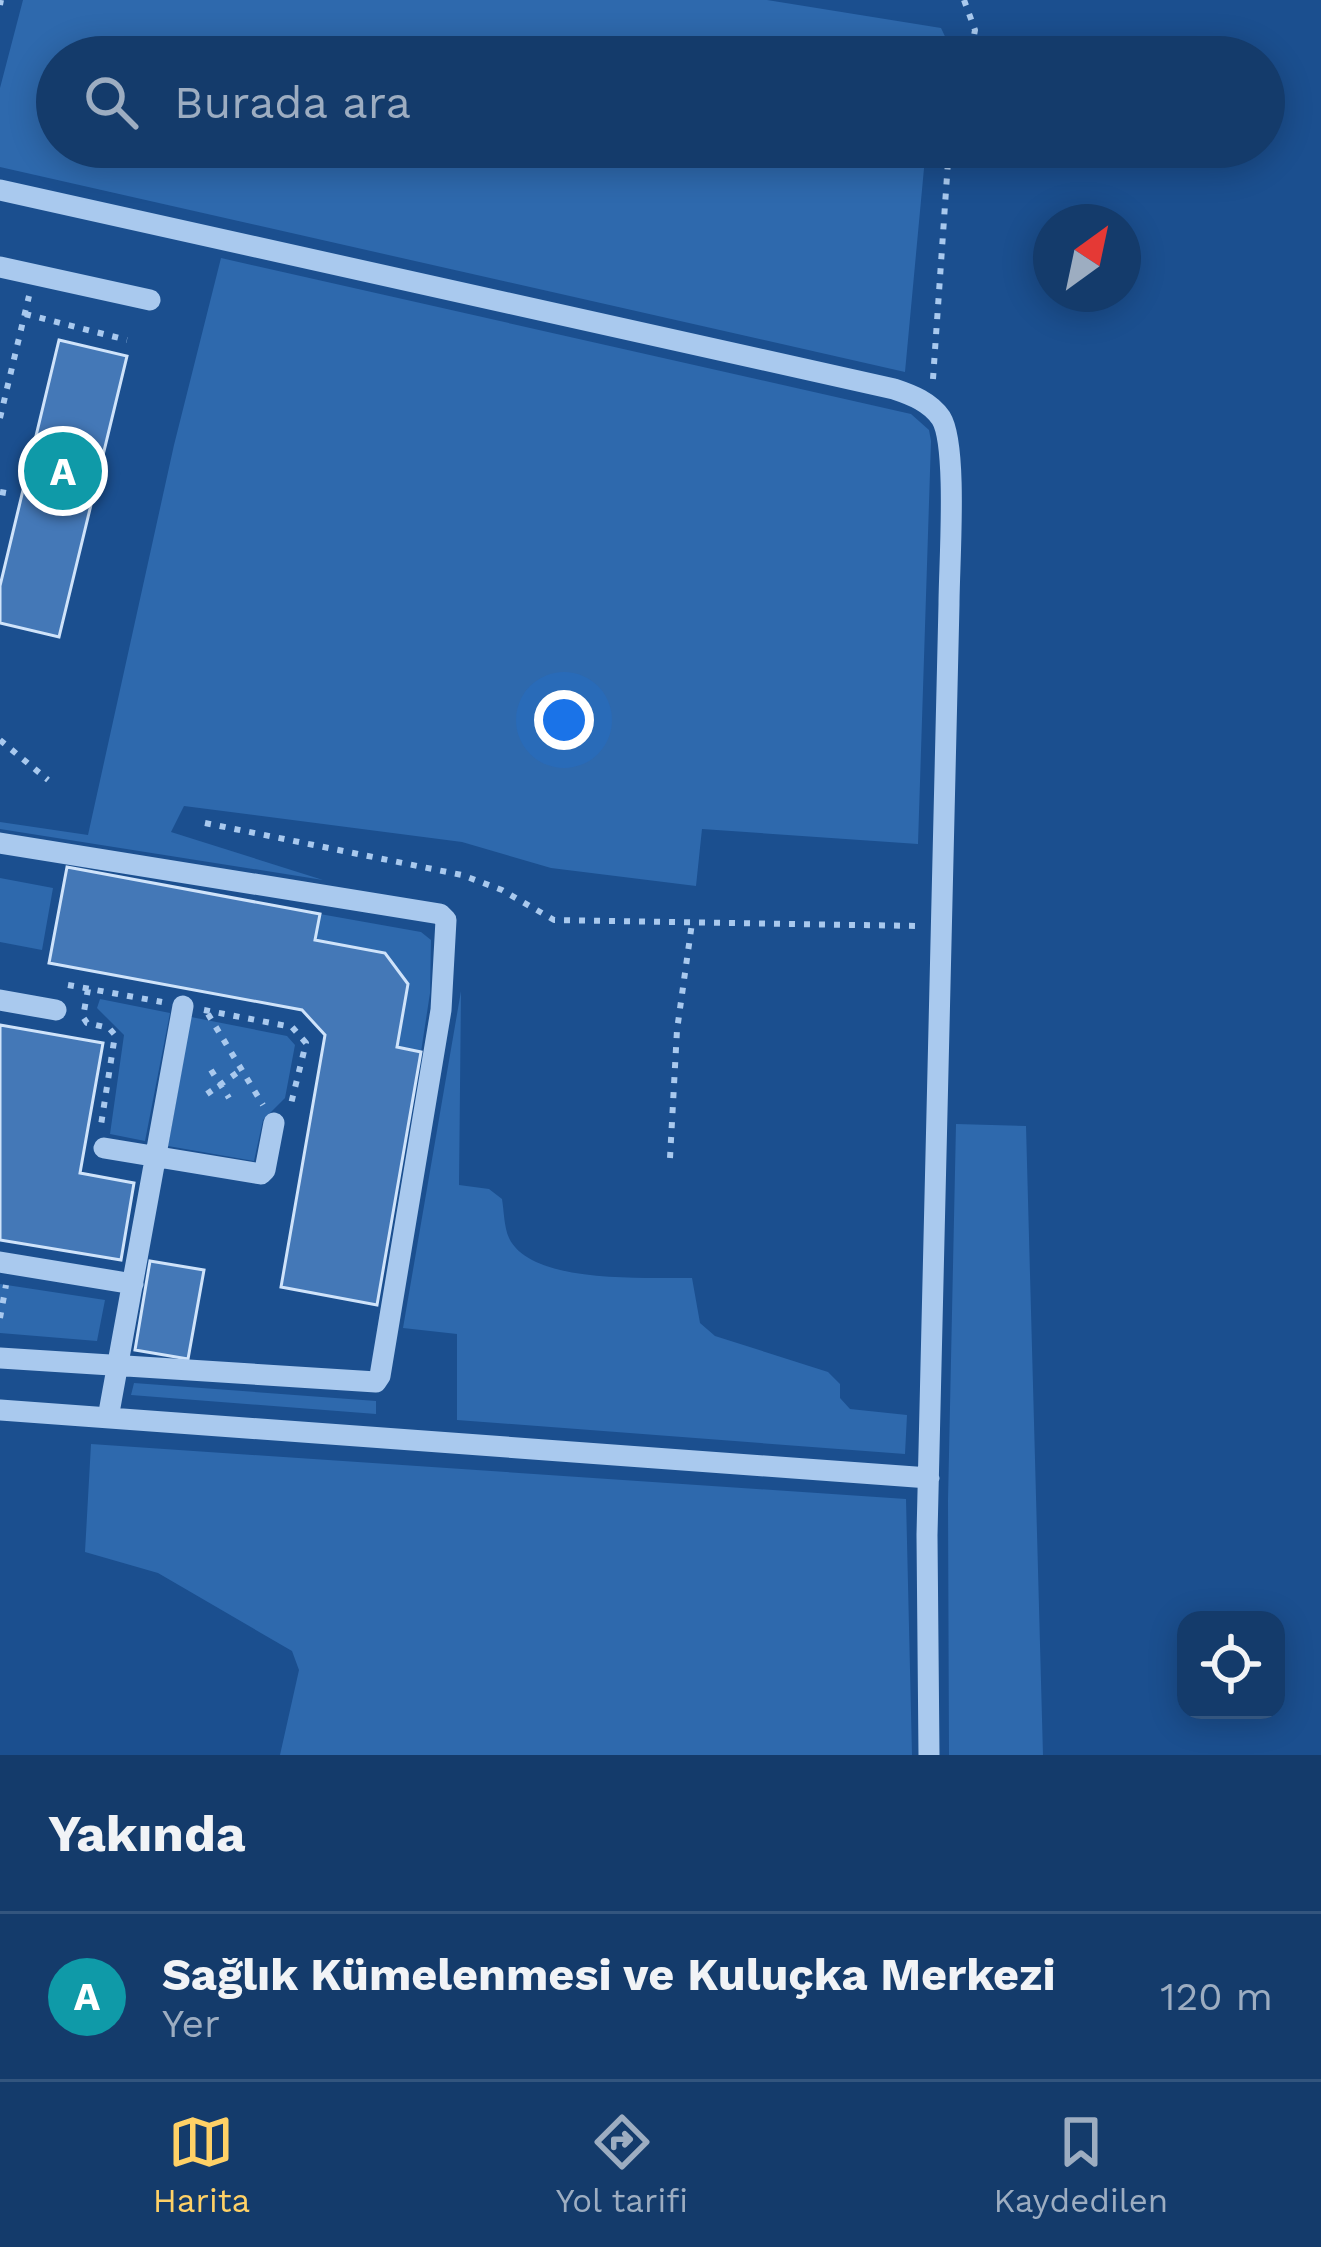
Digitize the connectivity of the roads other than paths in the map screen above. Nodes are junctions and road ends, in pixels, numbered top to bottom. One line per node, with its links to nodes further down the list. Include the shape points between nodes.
1 (0, 190): 17 (street, via 894,389 931,406 945,427 950,464)
2 (0, 267): 3 (street)
3 (150, 300)
4 (0, 843): 14 (street, via 446,920 441,1010 380,1376 370,1384)
5 (0, 1000): 7 (street)
6 (183, 1006): 10 (street)
7 (56, 1010)
8 (274, 1124): 10 (street, via 261,1174)
9 (104, 1148): 10 (street)
10 (156, 1157): 12 (street)
11 (0, 1262): 12 (street)
12 (133, 1284): 14 (street)
13 (0, 1358): 14 (street)
14 (117, 1366): 16 (street)
15 (0, 1410): 16 (street)
16 (108, 1418): 17 (street)
17 (928, 1478): 18 (street)
18 (929, 1755)

